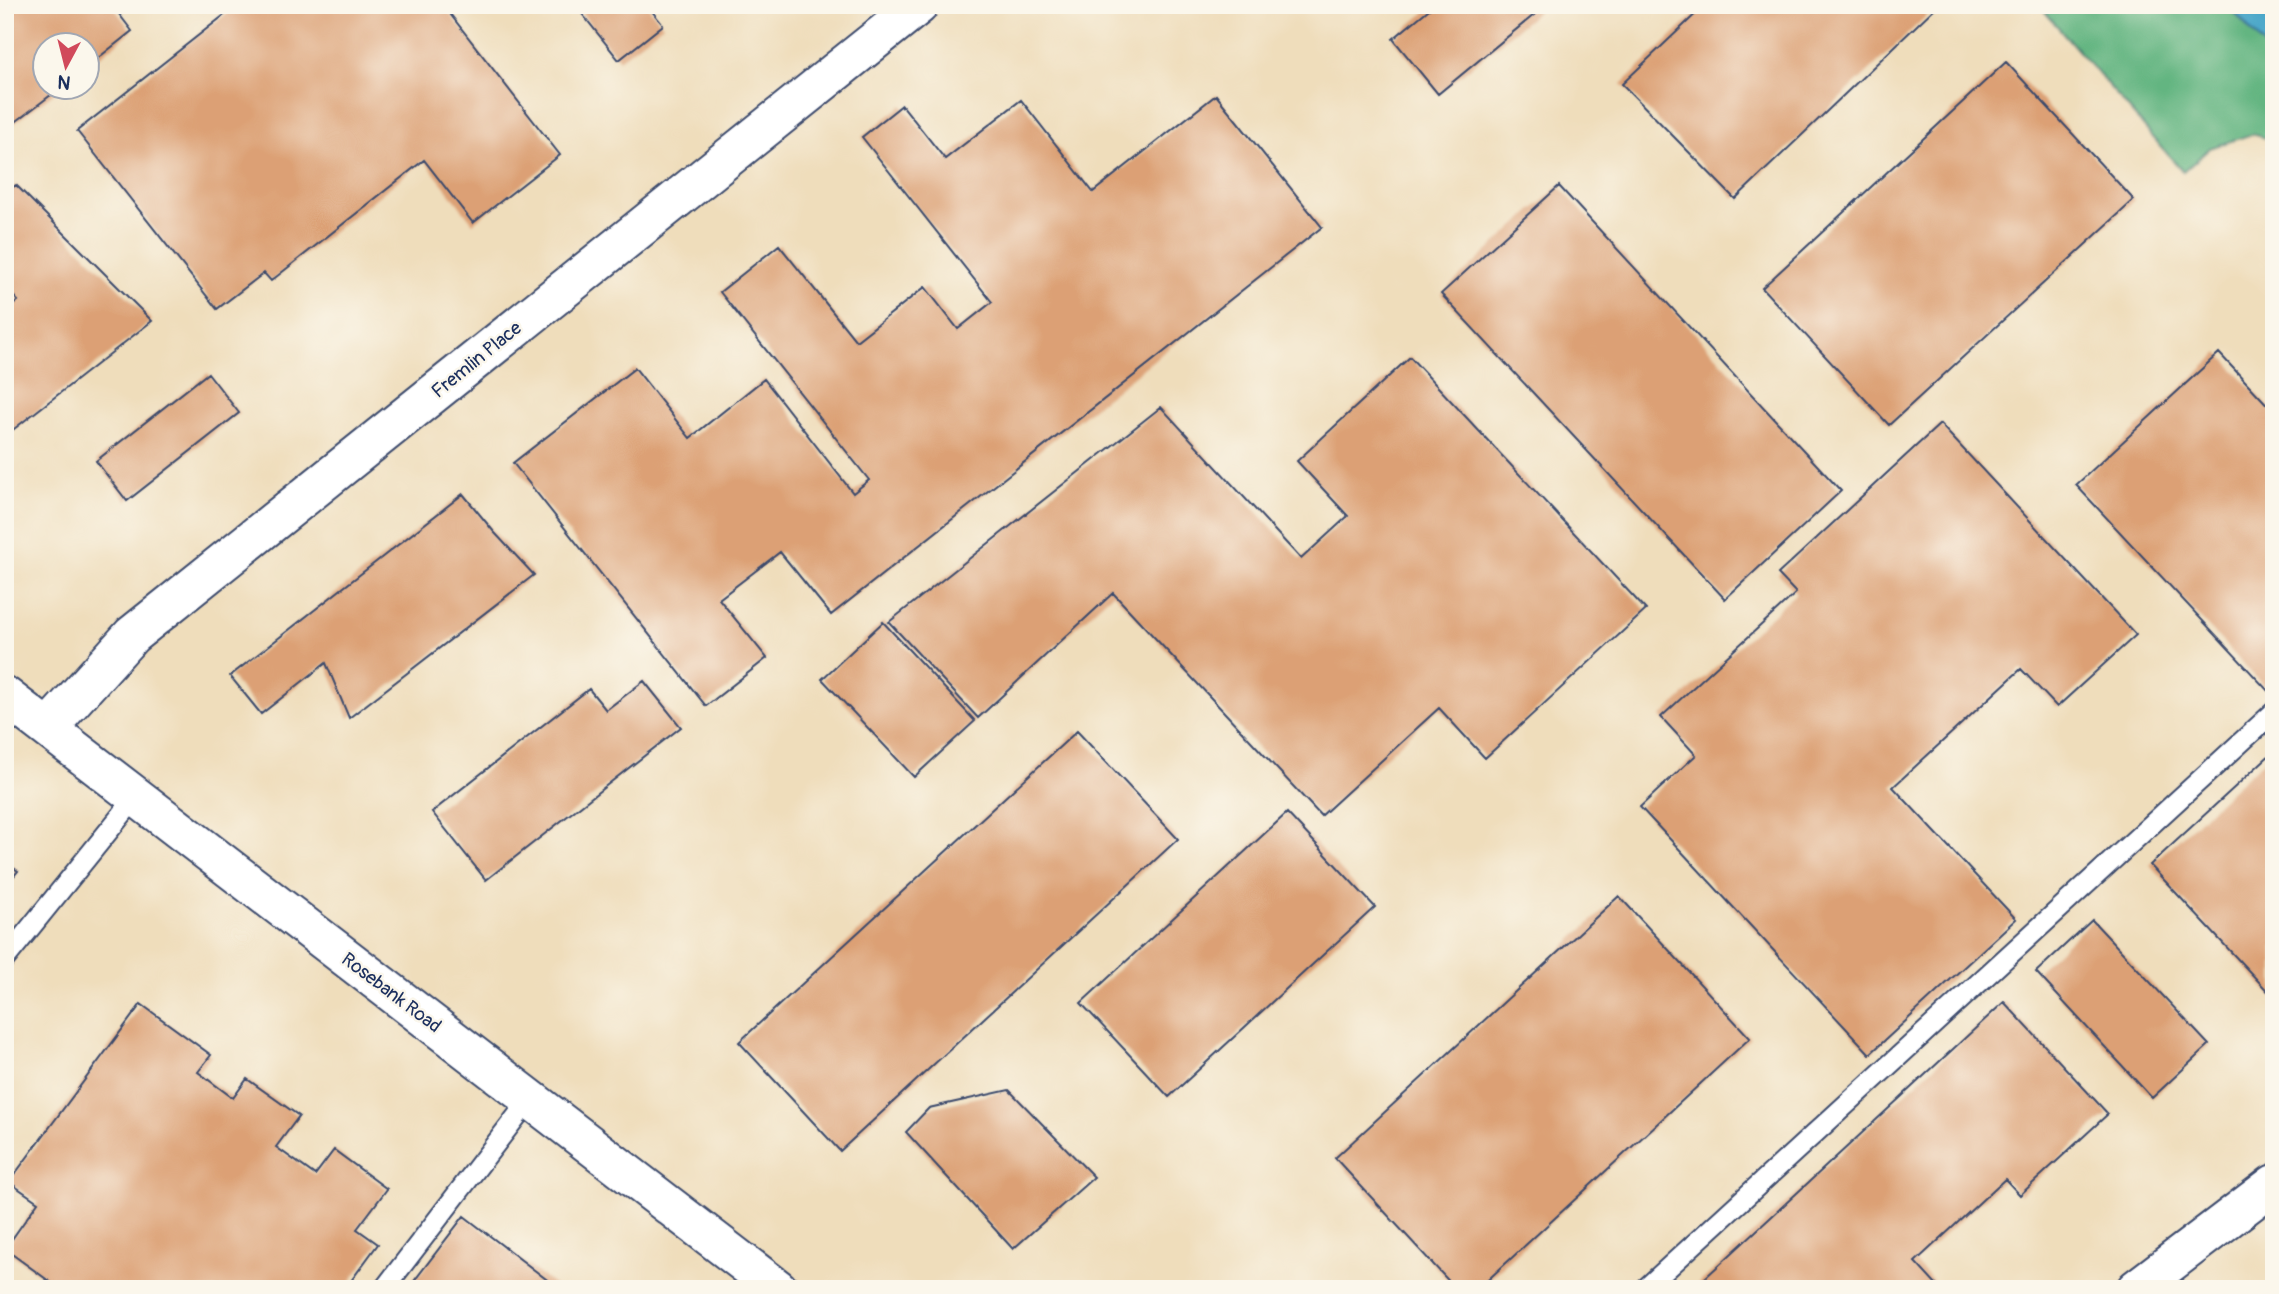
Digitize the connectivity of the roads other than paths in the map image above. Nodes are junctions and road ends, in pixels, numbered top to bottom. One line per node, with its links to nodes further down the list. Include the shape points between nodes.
1 (919, 5): 4 (street, Fremlin Place, via 132,635)
2 (5, 696): 4 (street, Rosebank Road)
3 (2274, 712): 11 (lane)
4 (48, 728): 5 (street, Rosebank Road)
5 (136, 797): 6 (lane); 7 (street, Rosebank Road)
6 (5, 959)
7 (530, 1099): 9 (street, Rosebank Road); 10 (lane)
8 (2274, 1184): 12 (street)
9 (766, 1285)
10 (384, 1289)
11 (1645, 1289)
12 (2136, 1289)

